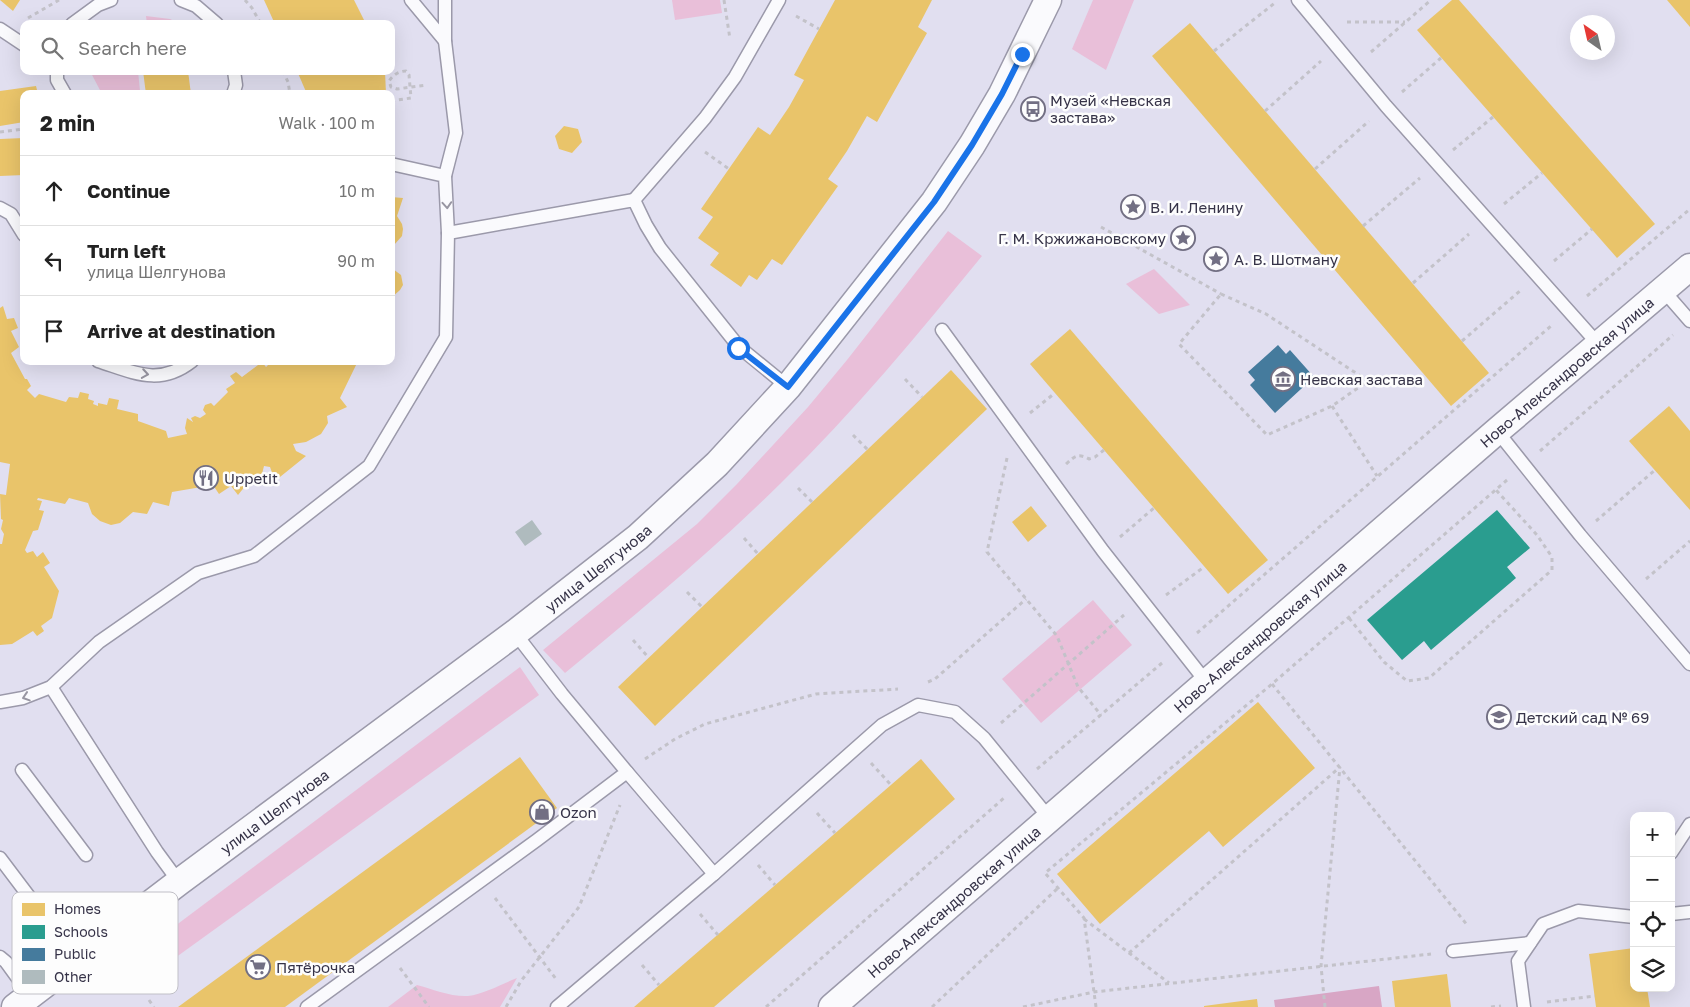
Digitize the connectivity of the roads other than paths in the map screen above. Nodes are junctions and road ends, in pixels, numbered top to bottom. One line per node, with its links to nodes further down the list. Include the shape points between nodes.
1 (112, 0): 8 (lane, via 98,5)
2 (181, 0): 9 (lane, via 196,6)
3 (411, 0): 11 (lane)
4 (445, 0): 11 (lane)
5 (778, 0): 19 (lane, via 735,77 687,140)
6 (1048, 0): 30 (street, улица Шелгунова, via 1002,94 934,202)
7 (1298, 0): 27 (lane, via 1424,149)
8 (77, 20)
9 (212, 20)
10 (0, 29): 12 (lane)
11 (445, 41): 18 (lane, via 456,133)
12 (20, 42)
13 (57, 75): 15 (lane)
14 (235, 75): 16 (lane)
15 (63, 90)
16 (234, 90)
17 (395, 165): 18 (lane)
18 (445, 176): 22 (lane, one-way to 22)
19 (634, 200): 22 (lane); 30 (lane, via 660,248 738,348)
20 (0, 208): 21 (lane, via 11,214)
21 (20, 229)
22 (448, 233): 35 (lane, via 446,337 369,466 254,556 190,578 99,642)
23 (1690, 268): 24 (street, Ново-Александровская улица)
24 (1664, 290): 25 (lane); 27 (street, Ново-Александровская улица)
25 (1690, 321)
26 (942, 330): 34 (lane, via 1103,551)
27 (1599, 345): 31 (street, Ново-Александровская улица)
28 (112, 365): 29 (lane, one-way to 29, via 146,375 166,376)
29 (187, 365)
30 (788, 387): 32 (street, улица Шелгунова, via 717,464 638,537)
31 (1497, 431): 33 (lane); 34 (street, Ново-Александровская улица)
32 (515, 633): 38 (lane); 45 (street, улица Шелгунова)
33 (1690, 664)
34 (1207, 683): 39 (street, Ново-Александровская улица)
35 (51, 687): 36 (lane, one-way to 36, via 23,698); 45 (lane, via 156,852)
36 (0, 702)
37 (22, 770): 42 (lane)
38 (627, 772): 44 (lane); 56 (lane)
39 (1050, 819): 44 (lane, via 984,738 956,712 918,705 882,725); 58 (street, Ново-Александровская улица)
40 (1690, 824): 41 (lane)
41 (1675, 847)
42 (86, 855)
43 (0, 858): 46 (lane)
44 (714, 874): 57 (lane)
45 (179, 882): 47 (street, улица Шелгунова)
46 (25, 892)
47 (166, 892)
48 (1690, 912): 49 (lane)
49 (1675, 914)
50 (1630, 916): 51 (lane, via 1578,911 1543,924)
51 (1530, 943): 52 (lane); 55 (lane, via 1518,961)
52 (1453, 951)
53 (0, 957): 54 (lane)
54 (12, 976)
55 (1524, 1006)
56 (307, 1007)
57 (557, 1007)
58 (832, 1007)

